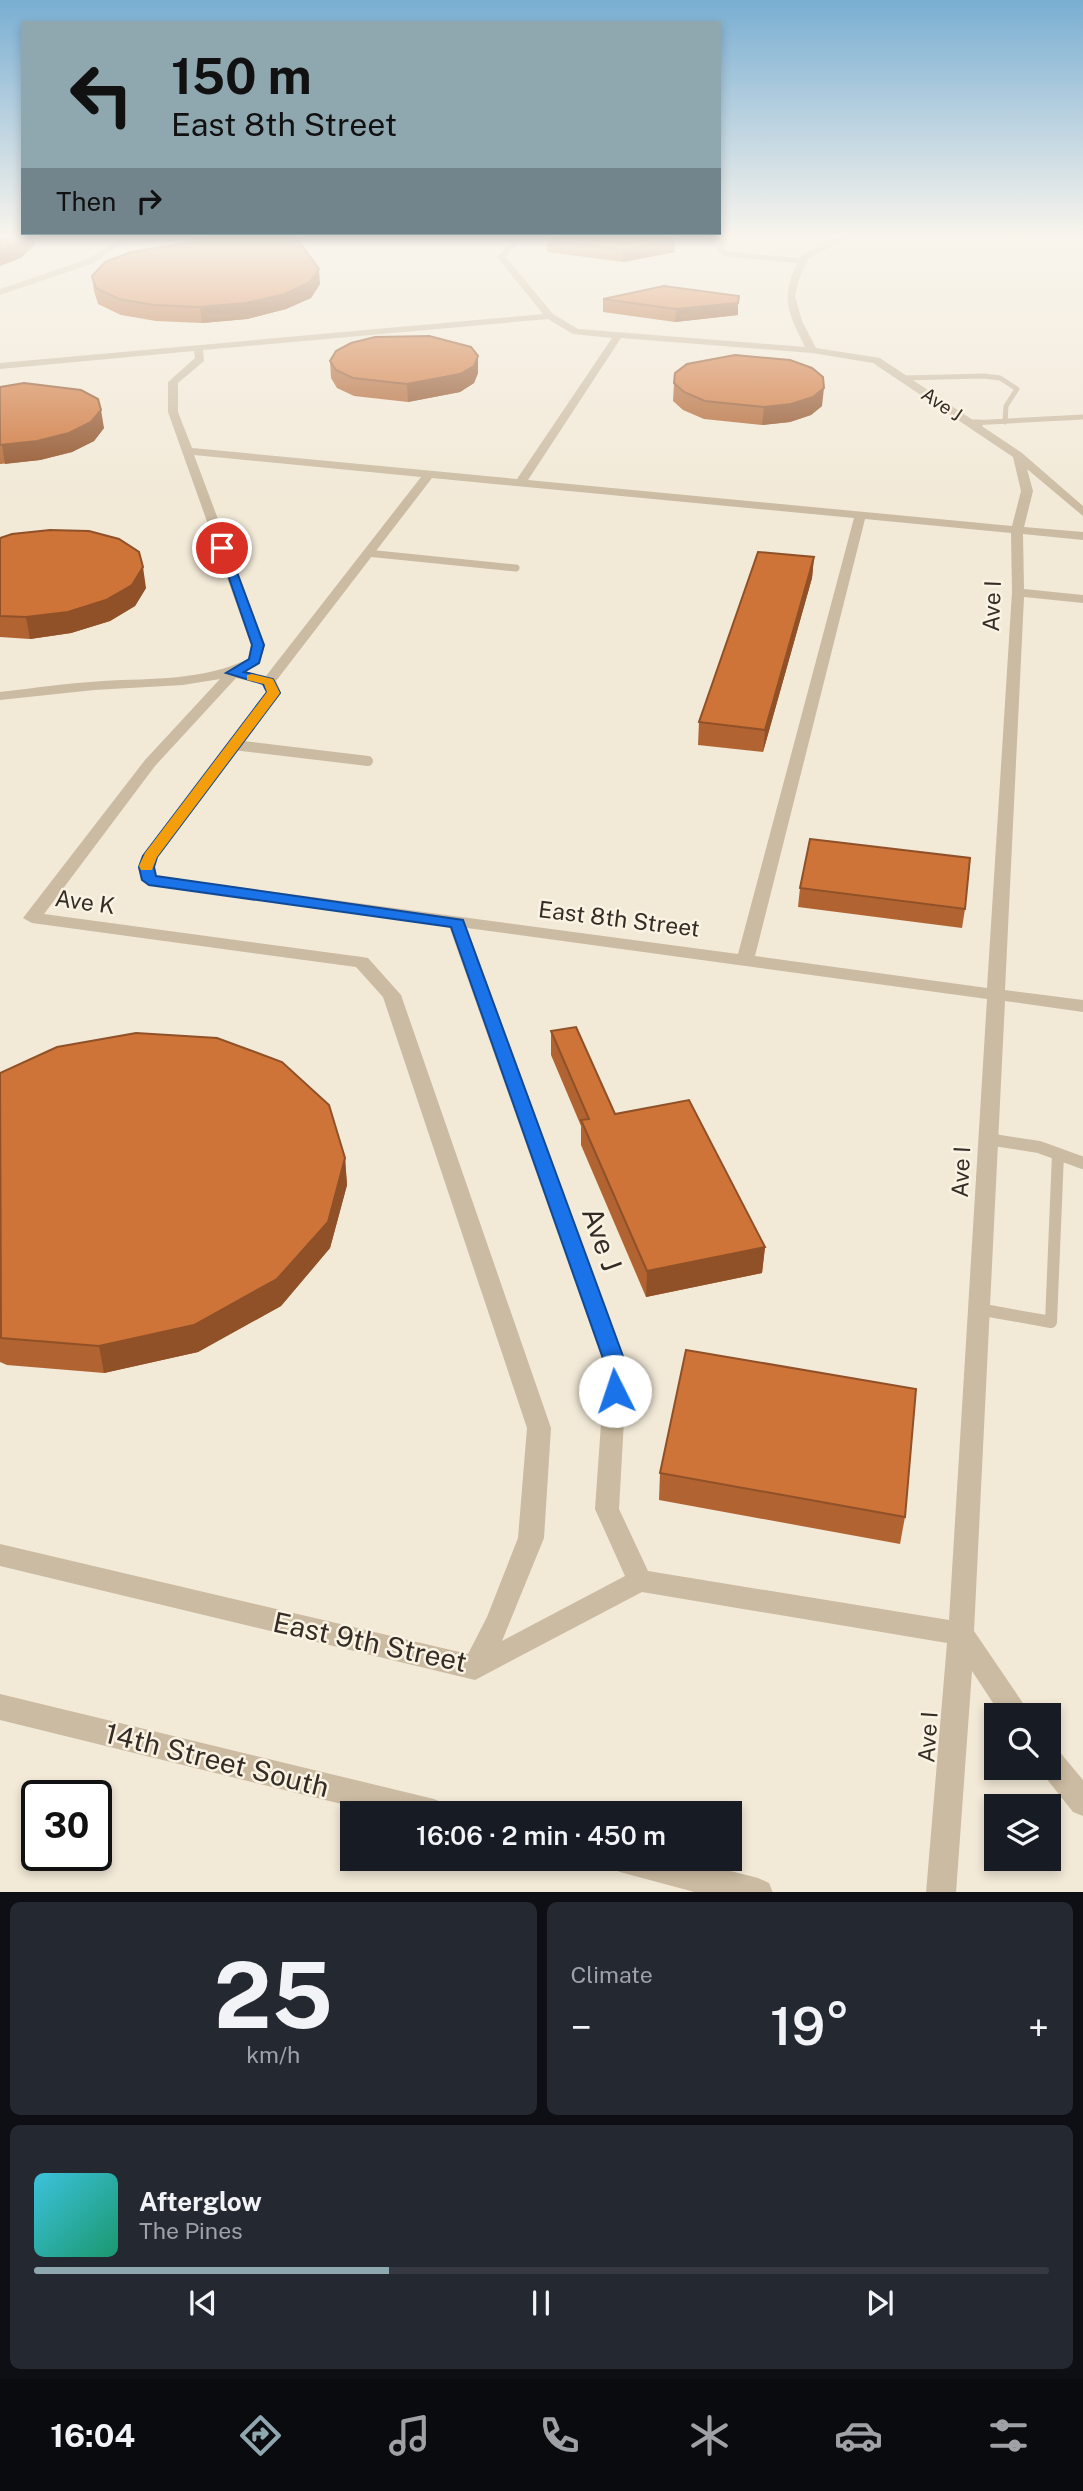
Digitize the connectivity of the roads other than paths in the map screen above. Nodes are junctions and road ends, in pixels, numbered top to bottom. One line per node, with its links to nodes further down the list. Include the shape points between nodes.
1 (451, 325): 5 (street)
2 (565, 325): 4 (street, Ave J, via 576,332)
3 (799, 325): 6 (street)
4 (617, 337): 6 (street, Ave J); 15 (street)
5 (198, 349): 7 (street); 12 (street, Ave K, via 200,359 173,382 173,412)
6 (812, 350): 8 (street, Ave J, via 876,360)
7 (0, 366)
8 (904, 378): 10 (lane, via 1000,378 1017,389 1006,406); 11 (street, Ave J)
9 (1083, 417): 10 (lane)
10 (1005, 422): 11 (lane)
11 (971, 423): 13 (street, Ave J)
12 (187, 452): 14 (street); 24 (street, Ave K, via 258,645 254,661)
13 (1018, 455): 16 (street, Ave J); 18 (street, Ave I, via 1027,491)
14 (427, 476): 15 (street); 20 (street)
15 (520, 483): 17 (street)
16 (1083, 512)
17 (860, 516): 18 (street); 30 (street)
18 (1017, 530): 19 (street); 22 (street, Ave I)
19 (1083, 536)
20 (367, 554): 21 (lane); 25 (street)
21 (516, 568)
22 (1018, 592): 23 (street); 31 (street, Ave I)
23 (1083, 599)
24 (233, 673): 25 (street); 26 (street); 40 (street, Ave K, via 150,763 32,918 362,962 392,995 539,1428 531,1538)
25 (269, 681): 27 (street, via 274,693)
26 (0, 696)
27 (234, 745): 28 (lane); 29 (street, East 8th Street, via 150,856 146,867 149,880)
28 (368, 761)
29 (457, 923): 30 (street, East 8th Street); 38 (street, Ave J, via 616,1367 607,1509)
30 (745, 960): 31 (street, East 8th Street)
31 (996, 993): 32 (street, East 8th Street); 33 (street, Ave I)
32 (1083, 1006)
33 (987, 1139): 34 (lane); 36 (street, Ave I)
34 (1058, 1154): 35 (lane); 36 (lane, via 1051,1322)
35 (1083, 1163)
36 (978, 1309): 39 (street, Ave I)
37 (0, 1555): 40 (street, East 9th Street)
38 (640, 1581): 39 (street); 40 (street, East 9th Street)
39 (961, 1634): 41 (street); 48 (street, Ave I)
40 (475, 1668)
41 (1009, 1703)
42 (0, 1707): 44 (street, 14th Street South)
43 (1061, 1775): 45 (street)
44 (385, 1801)
45 (1083, 1802)
46 (673, 1871): 47 (street)
47 (758, 1892)
48 (942, 1892)

